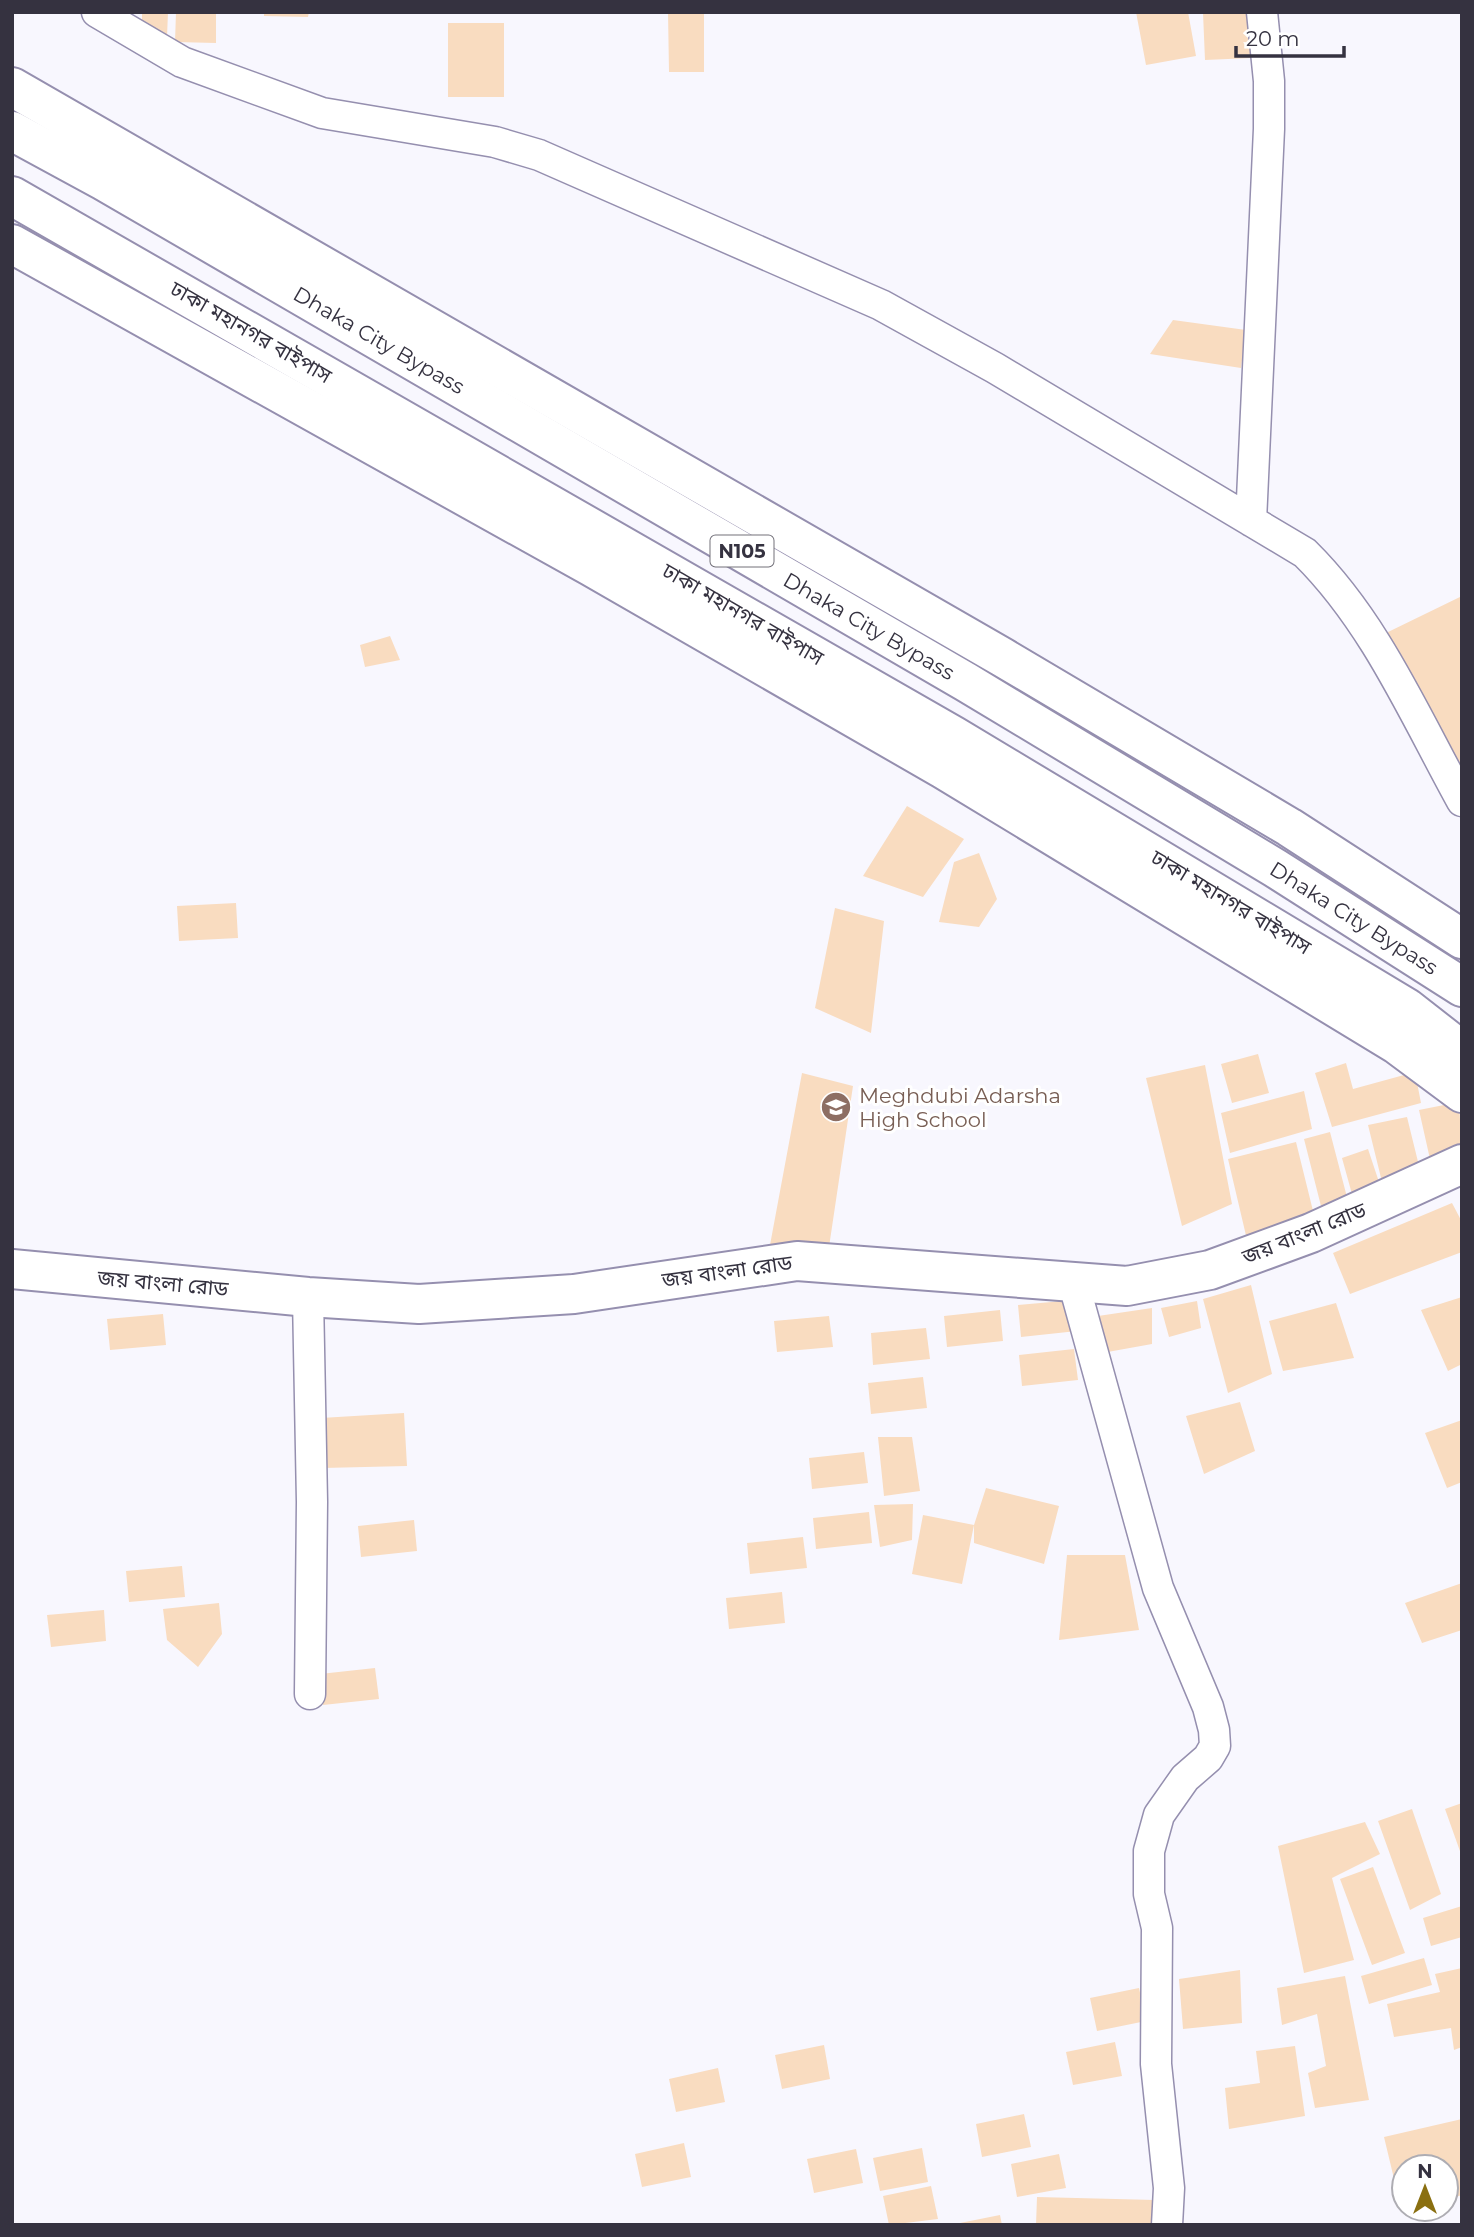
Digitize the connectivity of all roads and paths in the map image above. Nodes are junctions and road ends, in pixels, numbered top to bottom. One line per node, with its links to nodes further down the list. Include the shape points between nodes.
1 (97, 12): 7 (street, via 182,62 249,88 322,113 518,148 764,252 881,305 972,355)
2 (1262, 12): 7 (street, via 1269,129)
3 (12, 87): 9 (main road, via 990,650 1289,827)
4 (12, 131): 10 (main road, Dhaka City Bypass / N105, via 966,682)
5 (12, 196): 11 (main road, ঢাকা মহানগর বাইপাস / N105, via 954,736 1407,1008)
6 (12, 244): 12 (main road, via 943,769 1396,1044)
7 (1251, 521): 8 (street, via 1305,553 1343,593)
8 (1462, 801)
9 (1462, 939)
10 (1462, 987)
11 (1462, 1051)
12 (1462, 1093)
13 (1462, 1164): 15 (main road, জয় বাংলা রোড, via 1311,1233 1209,1270 1127,1286)
14 (12, 1269): 16 (main road, জয় বাংলা রোড)
15 (1073, 1281): 16 (main road, জয় বাংলা রোড, via 797,1261 612,1290 513,1300 419,1304); 18 (street, via 1158,1588 1214,1730 1208,1758 1185,1778 1159,1815 1149,1851 1149,1894 1157,1928 1156,2064 1169,2188)
16 (308, 1297): 17 (street, via 313,1529)
17 (310, 1693)
18 (1167, 2225)

